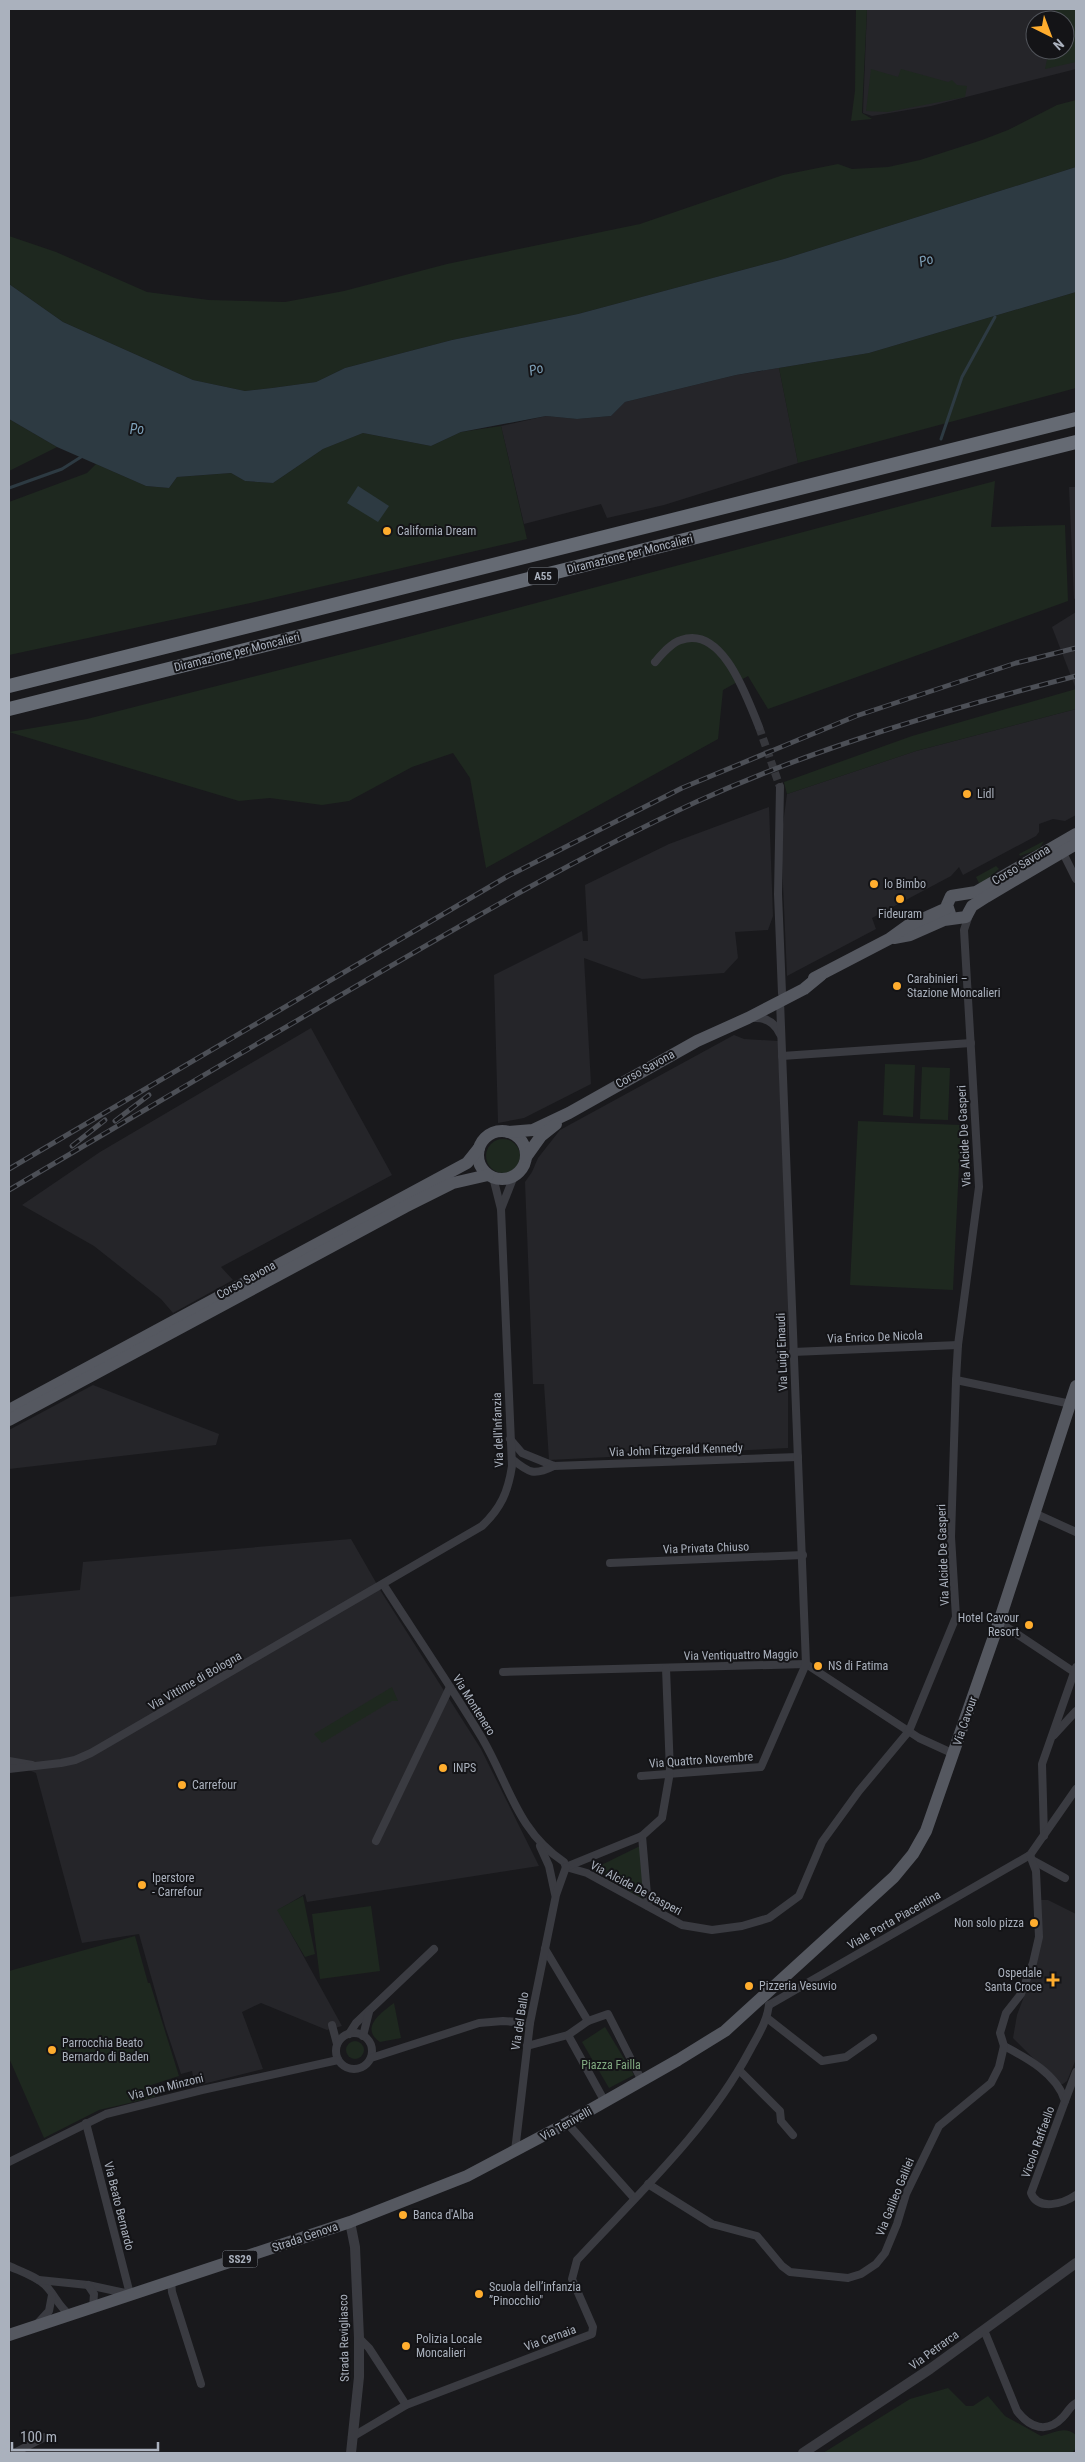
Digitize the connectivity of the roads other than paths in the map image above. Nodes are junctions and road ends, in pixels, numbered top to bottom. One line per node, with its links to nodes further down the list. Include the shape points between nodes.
1 (1076, 419): 4 (highway, Diramazione per Moncalieri / A55)
2 (1076, 442): 5 (highway, Diramazione per Moncalieri / A55)
3 (654, 662): 6 (street, via 680,640 706,641 719,649 729,663)
4 (9, 686)
5 (9, 709)
6 (759, 727)
7 (780, 788): 16 (street, Via Luigi Einaudi, via 778,894)
8 (1076, 834): 12 (main road, Corso Savona, via 982,889)
9 (1076, 844): 10 (main road, Corso Savona)
10 (1062, 852): 11 (street); 13 (main road, Corso Savona)
11 (1076, 879)
12 (965, 894): 13 (main road, via 969,897); 14 (main road, Corso Savona, via 957,893 947,902)
13 (970, 910): 14 (main road, Corso Savona, via 962,918); 15 (street, Via Alcide De Gasperi)
14 (952, 915): 15 (street); 16 (main road, Corso Savona, via 910,935 889,939)
15 (964, 930): 20 (street, Via Alcide De Gasperi)
16 (781, 997): 17 (main road, Corso Savona); 18 (main road, Corso Savona, via 746,1011); 19 (street, Via Luigi Einaudi)
17 (748, 1018): 18 (main road, Corso Savona); 19 (street, via 758,1017 772,1022)
18 (722, 1028): 22 (main road, Corso Savona)
19 (781, 1038): 21 (street, Via Luigi Einaudi)
20 (971, 1043): 21 (street); 29 (street, Via Alcide De Gasperi, via 979,1187)
21 (782, 1056): 30 (street, Via Luigi Einaudi)
22 (569, 1113): 23 (main road, Corso Savona, via 533,1130); 25 (main road, Corso Savona, via 541,1136)
23 (508, 1132): 24 (main road, via 500,1131 488,1136); 25 (main road, via 522,1141)
24 (479, 1148): 26 (main road, via 479,1160); 34 (main road, Corso Savona, via 467,1163)
25 (526, 1157): 27 (main road, via 524,1165)
26 (491, 1176): 27 (main road, via 500,1179); 28 (street, Via dell'Infanzia); 35 (main road, Corso Savona, via 453,1182)
27 (514, 1176): 28 (street, Via dell'Infanzia)
28 (501, 1209): 36 (street, Via dell'Infanzia)
29 (958, 1345): 30 (street, Via Enrico De Nicola); 31 (street, Via Alcide De Gasperi)
30 (793, 1352): 37 (street, Via Luigi Einaudi)
31 (956, 1380): 33 (street); 52 (street, Via Alcide De Gasperi, via 951,1537 956,1617)
32 (1076, 1386): 33 (main road, Via Cavour)
33 (1071, 1404): 40 (main road, Via Cavour)
34 (9, 1410)
35 (9, 1420)
36 (510, 1440): 38 (street, Via dell'Infanzia); 39 (street, Via John Fitzgerald Kennedy, via 522,1452)
37 (798, 1457): 39 (street, Via John Fitzgerald Kennedy); 42 (street, Via Luigi Einaudi)
38 (512, 1459): 39 (street, Via John Fitzgerald Kennedy, via 535,1473); 44 (street, Via dell'Infanzia, via 506,1495 492,1517)
39 (554, 1466)
40 (1034, 1513): 41 (street); 45 (main road, Via Cavour)
41 (1076, 1532)
42 (803, 1556): 43 (street, Via Privata Chiuso); 46 (street, Via Luigi Einaudi)
43 (610, 1563)
44 (383, 1584): 50 (street, Via Montenero); 56 (street, Via Vittime di Bologna, via 91,1753 75,1760)
45 (999, 1622): 48 (street); 54 (main road, Via Cavour)
46 (806, 1664): 47 (street, Via Ventiquattro Maggio); 52 (street, Via Ventiquattro Maggio); 58 (street, Via Quattro Novembre, via 761,1767)
47 (666, 1668): 49 (street, Via Ventiquattro Maggio); 58 (street)
48 (1075, 1669): 53 (street)
49 (503, 1672)
50 (450, 1687): 63 (street); 64 (street, Via Montenero, via 483,1740 520,1817)
51 (1076, 1711): 53 (street)
52 (909, 1731): 54 (street, Via Ventiquattro Maggio); 71 (street, Via Alcide De Gasperi, via 822,1842 799,1896 769,1918 712,1930 682,1925)
53 (1052, 1737): 62 (street, via 1042,1764)
54 (954, 1754): 74 (main road, Via Cavour, via 926,1831 904,1867)
55 (9, 1761): 56 (street)
56 (34, 1766): 57 (street, Via Vittime di Bologna)
57 (9, 1769)
58 (670, 1772): 59 (street, Via Quattro Novembre); 61 (street, via 662,1818)
59 (641, 1776)
60 (1076, 1789): 62 (street)
61 (642, 1836): 68 (street); 71 (street)
62 (1044, 1836): 65 (street)
63 (376, 1841)
64 (538, 1842): 66 (street, Via Montenero); 67 (street, Via Montenero)
65 (1032, 1858): 69 (street); 74 (street, Viale Porta Piacentina); 86 (street, Via Galileo Galilei, via 1036,1871 1038,1937 1033,1963 1021,1994 1006,2013 1000,2033)
66 (557, 1860): 67 (street); 68 (street, Via Montenero, via 564,1862)
67 (550, 1870): 68 (street, via 558,1877); 70 (street, Via Montenero)
68 (564, 1871): 70 (street, Via del Ballo); 71 (street, Via Alcide De Gasperi, via 587,1873)
69 (1065, 1878)
70 (556, 1895): 73 (street, Via del Ballo)
71 (648, 1906)
72 (434, 1949): 75 (street)
73 (544, 1950): 77 (street); 78 (street, Via del Ballo)
74 (765, 2001): 76 (street, Via Cernaia); 92 (main road, Via Tenivelli, via 725,2031)
75 (369, 2012): 79 (street); 81 (street)
76 (767, 2018): 82 (street, via 822,2061 846,2057); 90 (street, Via Cernaia)
77 (588, 2021): 80 (street); 92 (street, via 608,2014)
78 (530, 2024): 85 (street, Via del Ballo); 87 (street, via 480,2023)
79 (348, 2034): 81 (street); 83 (street); 83 (street, via 332,2024)
80 (568, 2035): 85 (street); 94 (street)
81 (363, 2036): 84 (street)
82 (873, 2038)
83 (337, 2044): 89 (street)
84 (371, 2045): 87 (street); 88 (street)
85 (527, 2046): 98 (street, Via del Ballo)
86 (1004, 2046): 93 (street, Vicolo Raffaello, via 1030,2060 1048,2075 1062,2091); 100 (street, Via Galileo Galilei, via 991,2083 939,2126 906,2194 885,2253 861,2274 848,2278 790,2272 757,2236 712,2224)
87 (391, 2051): 88 (street)
88 (371, 2058): 89 (street, via 363,2067 352,2069)
89 (338, 2060): 95 (street, Via Don Minzoni, via 184,2094 106,2114)
90 (740, 2070): 97 (street, via 780,2110 781,2121); 100 (street, Via Cernaia, via 716,2106)
91 (1076, 2072): 93 (street)
92 (642, 2080): 94 (main road, Via Tenivelli)
93 (1065, 2101): 101 (street, Vicolo Raffaello, via 1031,2193 1040,2204 1054,2204)
94 (605, 2102): 96 (main road, Via Tenivelli)
95 (86, 2123): 99 (street, Via Don Minzoni); 110 (street, Via Beato Bernardo)
96 (567, 2123): 98 (main road, Via Tenivelli); 102 (street)
97 (793, 2135)
98 (515, 2152): 103 (main road, Via Tenivelli, via 444,2187)
99 (9, 2162)
100 (648, 2184): 102 (street, Via Cernaia)
101 (1076, 2195)
102 (634, 2198): 119 (street, Via Cernaia, via 577,2260 572,2272 593,2327 592,2334)
103 (352, 2221): 107 (main road, Strada Genova / SS29); 116 (street, Strada Revigliasco)
104 (1076, 2263): 114 (street, Via Petrarca)
105 (9, 2266): 106 (street)
106 (39, 2280): 108 (street); 109 (street)
107 (171, 2281): 110 (main road, Strada Genova / SS29); 117 (street)
108 (88, 2285): 110 (street); 111 (street, via 94,2294)
109 (52, 2293): 112 (street, via 59,2306); 113 (street, via 49,2311)
110 (130, 2294): 111 (main road, Strada Genova / SS29)
111 (93, 2307): 112 (main road, Strada Genova / SS29)
112 (70, 2314): 113 (main road, Strada Genova / SS29)
113 (34, 2326): 115 (main road, Strada Genova / SS29)
114 (984, 2330): 118 (street, via 1017,2412 1023,2419 1040,2428 1050,2427 1063,2418); 124 (street, Via Petrarca)
115 (9, 2335)
116 (359, 2338): 119 (street); 121 (street, Strada Revigliasco, via 359,2377)
117 (202, 2384)
118 (1076, 2402)
119 (406, 2405): 121 (street, Via Cernaia)
120 (45, 2437): 122 (street)
121 (352, 2437): 123 (street, Strada Revigliasco)
122 (14, 2453)
123 (351, 2453)
124 (803, 2453)

